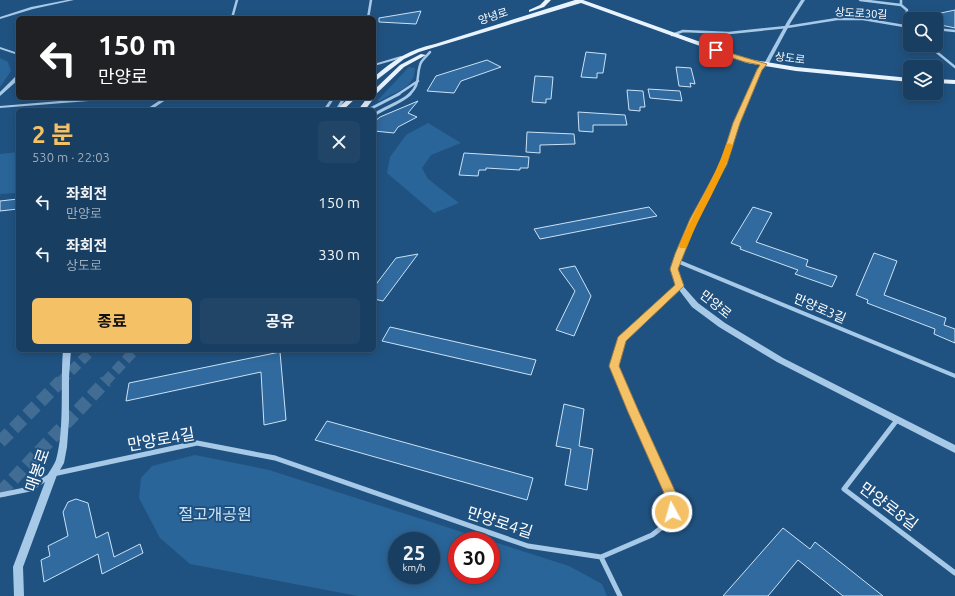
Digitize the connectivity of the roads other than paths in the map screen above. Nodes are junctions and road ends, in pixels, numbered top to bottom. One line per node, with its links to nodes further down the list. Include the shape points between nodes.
1 (72, 0): 13 (street)
2 (237, 0): 11 (street)
3 (371, 0): 12 (street)
4 (548, 0): 14 (main road, via 542,6)
5 (803, 0): 16 (street, 만양로)
6 (860, 0): 9 (street)
7 (901, 0): 9 (street)
8 (579, 1): 14 (main road, 양녕로); 19 (main road, 상도로)
9 (901, 5): 10 (street)
10 (907, 12)
11 (233, 16)
12 (368, 16)
13 (0, 18)
14 (509, 22): 20 (main road, 양녕로)
15 (903, 26): 16 (street, 상도로30길, via 850,18 821,20)
16 (786, 27): 19 (street, 상도로, via 729,33 683,32); 27 (street, 만양로, via 767,63)
17 (943, 29): 18 (street)
18 (955, 30)
19 (672, 35): 27 (main road, 상도로, via 747,61)
20 (436, 46): 22 (main road, 양녕로); 25 (main road, 양녕로, via 421,48)
21 (0, 48): 24 (street)
22 (430, 52): 32 (street, via 420,64); 35 (main road, 양녕로, via 402,66)
23 (937, 52): 28 (street)
24 (16, 53)
25 (401, 57): 26 (street); 29 (main road, 양녕로)
26 (376, 64)
27 (764, 64): 31 (main road, 상도로); 47 (street, 만양로, via 736,123 723,164 694,219)
28 (955, 67)
29 (376, 78)
30 (16, 79): 36 (street)
31 (903, 79)
32 (419, 80): 45 (street); 46 (street, via 406,98)
33 (943, 81): 34 (main road)
34 (955, 82)
35 (376, 92)
36 (0, 95)
37 (89, 100): 41 (street)
38 (163, 100): 42 (street)
39 (350, 100): 43 (main road)
40 (369, 100): 44 (main road)
41 (0, 107)
42 (151, 108)
43 (340, 108)
44 (363, 108)
45 (372, 108)
46 (376, 114)
47 (677, 261): 48 (street, 만양로, via 674,269); 50 (street, 만양로3길)
48 (680, 286): 51 (street, 만양로, via 695,305 727,328 780,360); 55 (street, via 622,339 614,366 674,502 670,521 652,535)
49 (67, 352): 53 (street, 매봉로, via 60,462)
50 (955, 376)
51 (897, 420): 52 (street, 만양로); 56 (street, 만양로8길, via 844,489)
52 (955, 449)
53 (53, 474): 54 (street, via 30,489); 55 (street, 만양로4길, via 197,443 275,458 528,546); 57 (street, 매봉로, via 18,567)
54 (0, 495)
55 (600, 557): 58 (street)
56 (955, 573)
57 (19, 596)
58 (620, 596)

